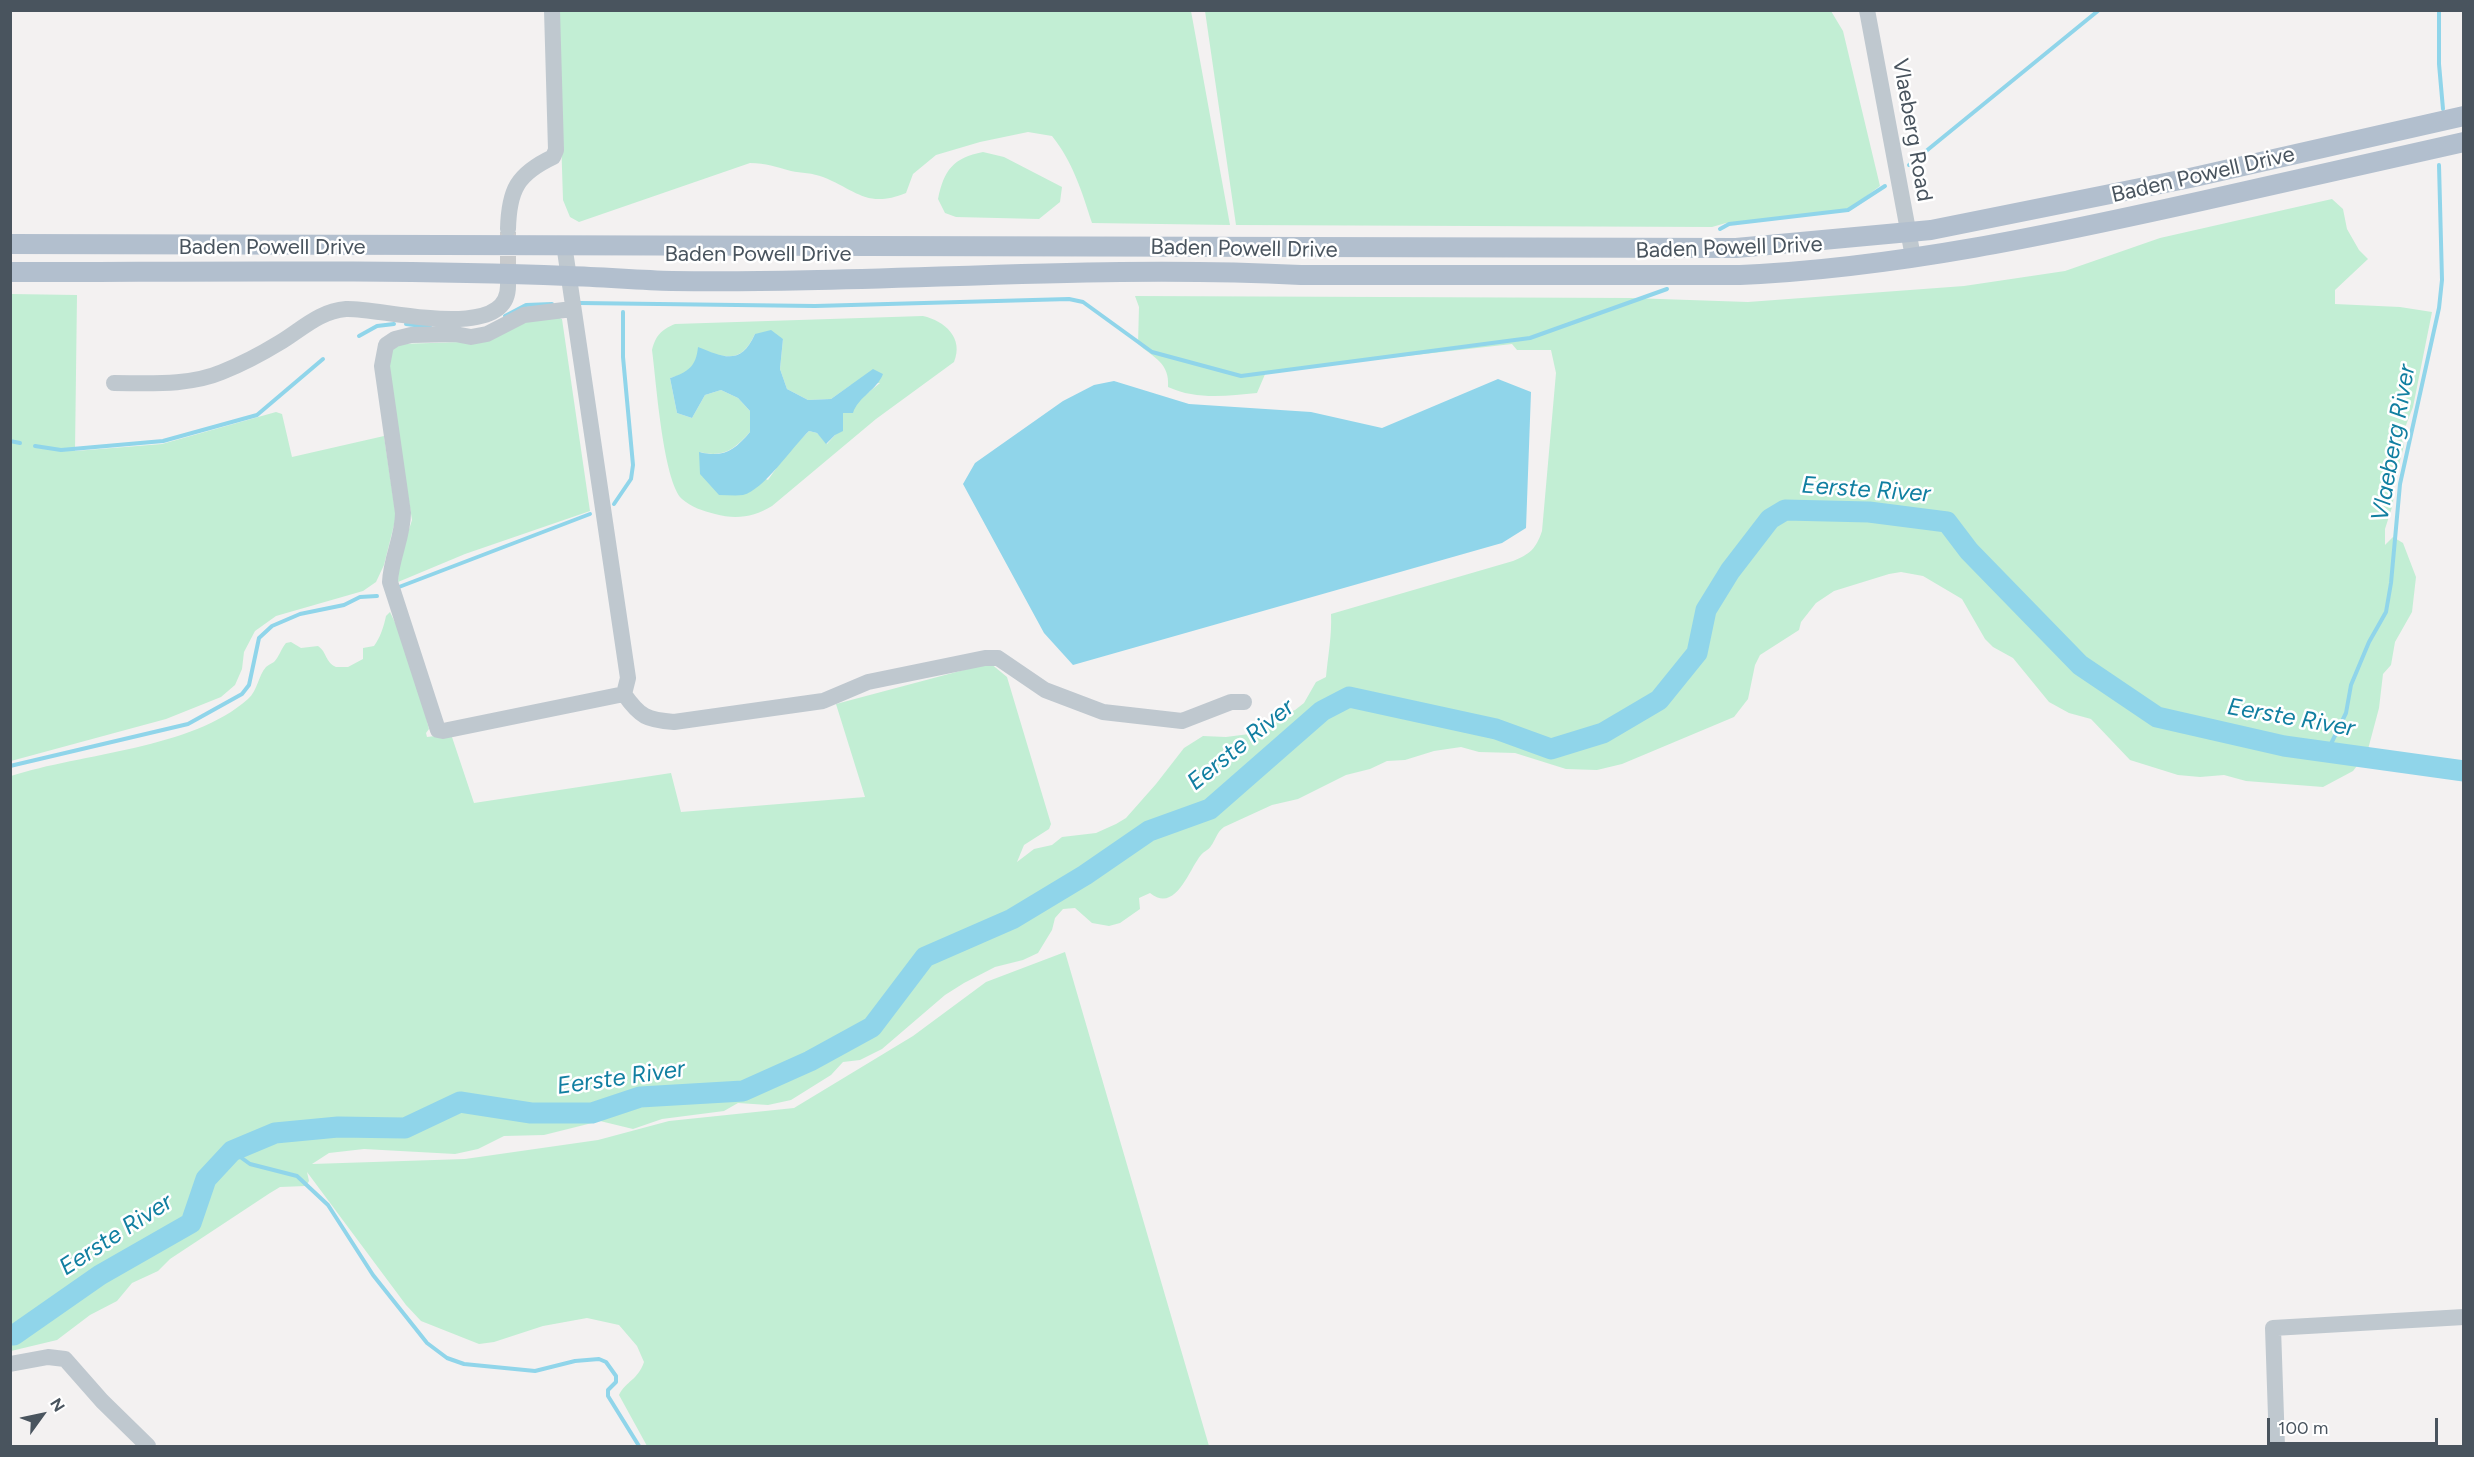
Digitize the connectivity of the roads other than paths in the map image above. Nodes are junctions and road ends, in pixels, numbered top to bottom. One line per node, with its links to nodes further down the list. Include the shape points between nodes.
1 (552, 10): 5 (street, via 556,150 553,157 522,177 510,197)
2 (1867, 10): 6 (street, Vlaeberg Road)
3 (2463, 116): 6 (main road, Baden Powell Drive, via 2190,178)
4 (2463, 142): 9 (main road, Baden Powell Drive, via 2126,218)
5 (508, 229)
6 (1908, 234): 8 (main road, Baden Powell Drive, via 1736,248); 9 (street, Vlaeberg Road)
7 (10, 244): 8 (main road, Baden Powell Drive)
8 (564, 244): 11 (street)
9 (1913, 257): 11 (main road, Baden Powell Drive, via 1796,273 1740,275 1062,271 954,277 672,281)
10 (10, 272): 11 (main road, Baden Powell Drive)
11 (568, 276): 13 (street)
12 (508, 285): 14 (street, via 508,296 500,307 480,317 454,320)
13 (572, 309): 15 (street, via 524,315 488,334 471,337 411,335); 17 (street, via 628,678)
14 (408, 315): 15 (street, via 398,327); 16 (street, via 330,311 280,343 219,374 166,383)
15 (395, 339): 17 (street, via 386,345 382,366 403,513 403,530 391,564 390,582 435,725 443,731)
16 (114, 383)
17 (624, 694): 18 (street, via 650,720 674,722 823,701 876,680 998,658 1045,690 1103,712 1182,721 1231,702)
18 (1245, 702)
19 (2463, 1317): 22 (street, via 2273,1328)
20 (10, 1364): 21 (street, via 48,1357 65,1359)
21 (148, 1446)
22 (2277, 1446)

